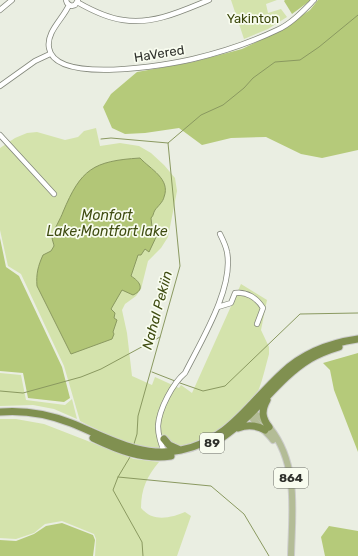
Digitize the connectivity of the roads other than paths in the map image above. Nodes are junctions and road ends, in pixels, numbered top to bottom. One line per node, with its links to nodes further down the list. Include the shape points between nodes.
1 (12, 0): 7 (street)
2 (66, 0): 6 (street)
3 (209, 0): 5 (street, via 169,16 136,21 107,16)
4 (314, 0): 8 (street, HaVered, via 278,30 242,45 193,59 138,68 91,70 69,67 55,60)
5 (77, 1): 6 (street, via 74,5)
6 (69, 5): 8 (street, via 51,34)
7 (0, 10)
8 (50, 54): 9 (street, via 35,61)
9 (0, 86)
10 (0, 135): 11 (street)
11 (54, 194)
12 (220, 234): 13 (street, via 227,251 228,267)
13 (218, 307): 14 (street, via 231,303 235,293 241,292 259,302 262,308); 23 (street, via 185,373 178,379 163,406 158,426)
14 (257, 324)
15 (358, 339): 19 (highway, 89, via 322,348 294,363 282,372)
16 (358, 343): 17 (highway, 89, via 312,358 298,367)
17 (271, 393): 19 (highway, 89); 21 (highway, via 262,410)
18 (0, 412): 20 (highway, 89, via 28,412)
19 (250, 412): 21 (main road, 864); 22 (highway, 89); 24 (highway, 89, via 205,442)
20 (50, 417): 25 (highway, 89, via 128,447); 26 (highway, 89, via 128,453 154,457)
21 (267, 429): 22 (highway, via 246,425); 27 (main road, 864, via 285,464 289,480)
22 (231, 432): 26 (highway, 89, via 185,454)
23 (163, 441): 24 (highway); 25 (highway, via 161,448); 26 (street)
24 (180, 450): 26 (highway, 89)
25 (155, 452): 26 (highway, 89)
26 (166, 454)
27 (290, 556)

